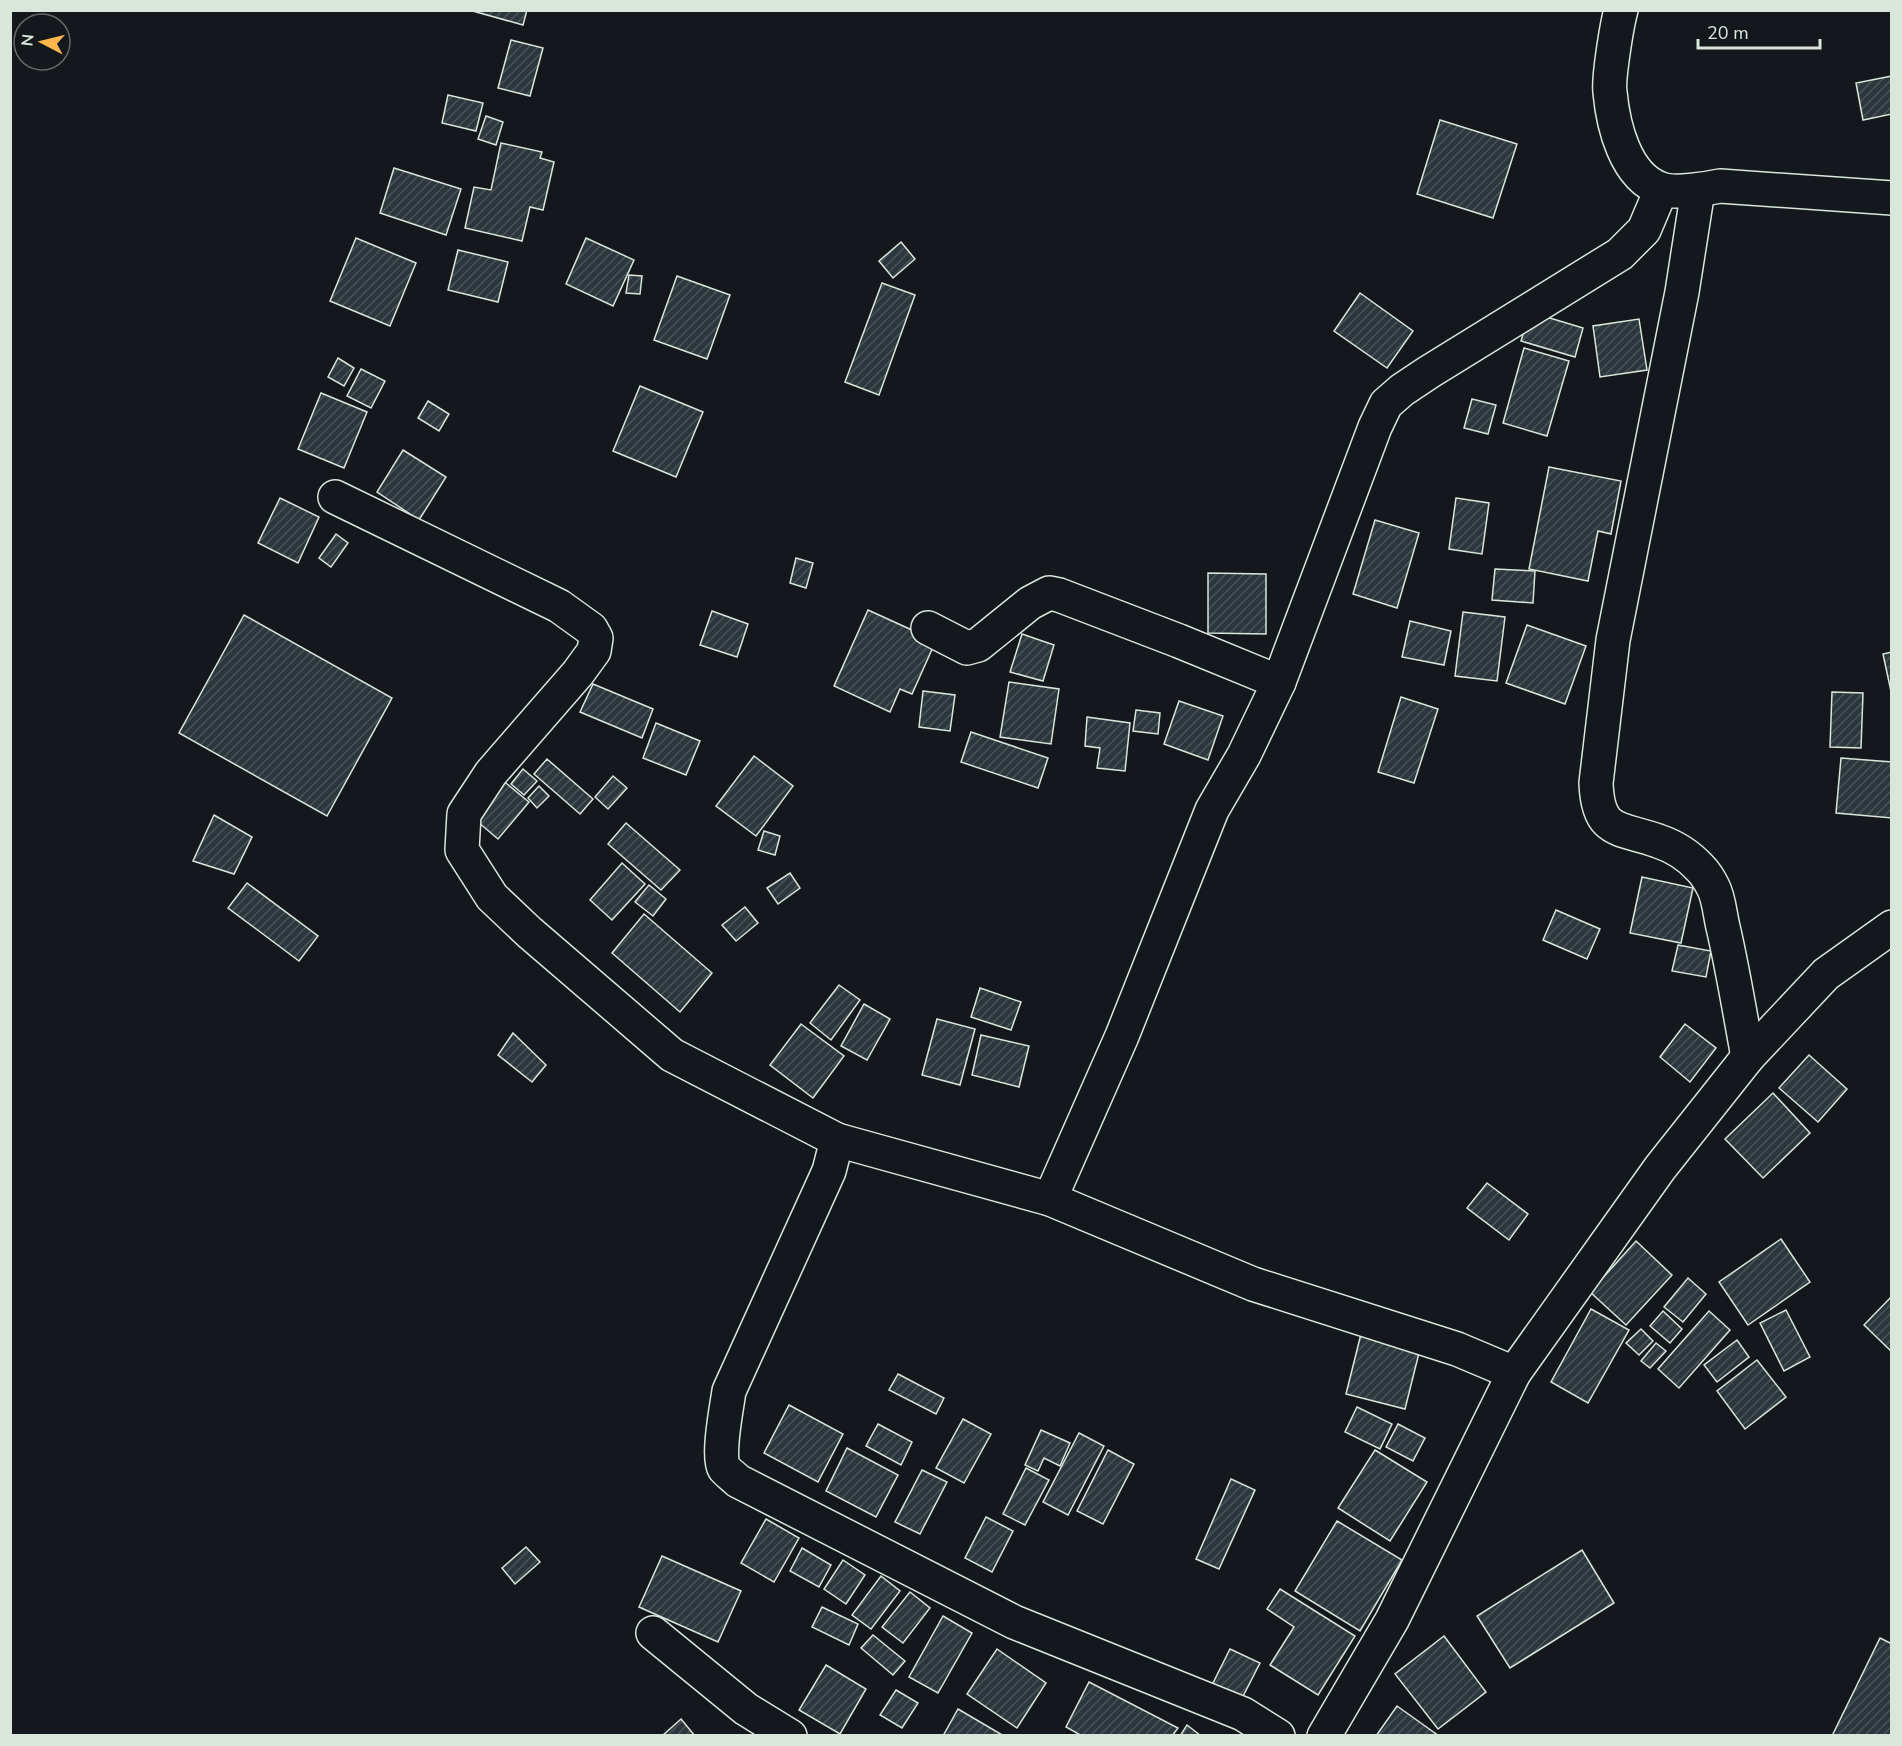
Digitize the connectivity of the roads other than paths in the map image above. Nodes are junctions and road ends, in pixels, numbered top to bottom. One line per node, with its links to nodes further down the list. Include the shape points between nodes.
1 (1621, 10): 2 (street, via 1609,90 1620,143 1629,162)
2 (1661, 190): 3 (street); 7 (street, via 1644,230 1620,254 1429,372 1386,405)
3 (1698, 190): 4 (street, via 1720,186); 9 (street, via 1682,292 1613,640 1596,796 1599,809 1616,829 1682,852 1714,888)
4 (1892, 198)
5 (335, 497): 10 (street, via 559,606 591,628 596,638 594,651 578,673 491,773 464,814 462,850 492,897 672,1056)
6 (928, 628): 7 (street, via 967,648 978,645 1048,593)
7 (1279, 682): 11 (street, via 1212,810 1122,1036)
8 (1892, 927): 9 (street, via 1826,974)
9 (1748, 1058): 12 (street, via 1660,1168)
10 (837, 1140): 11 (street); 15 (street, via 829,1171 729,1391 723,1423 723,1467 738,1481 1014,1622 1243,1714)
11 (1050, 1199): 12 (street, via 1253,1284 1457,1349)
12 (1514, 1373): 16 (street, via 1392,1620)
13 (653, 1633): 14 (street, via 746,1709)
14 (790, 1736)
15 (1278, 1736)
16 (1324, 1736)

